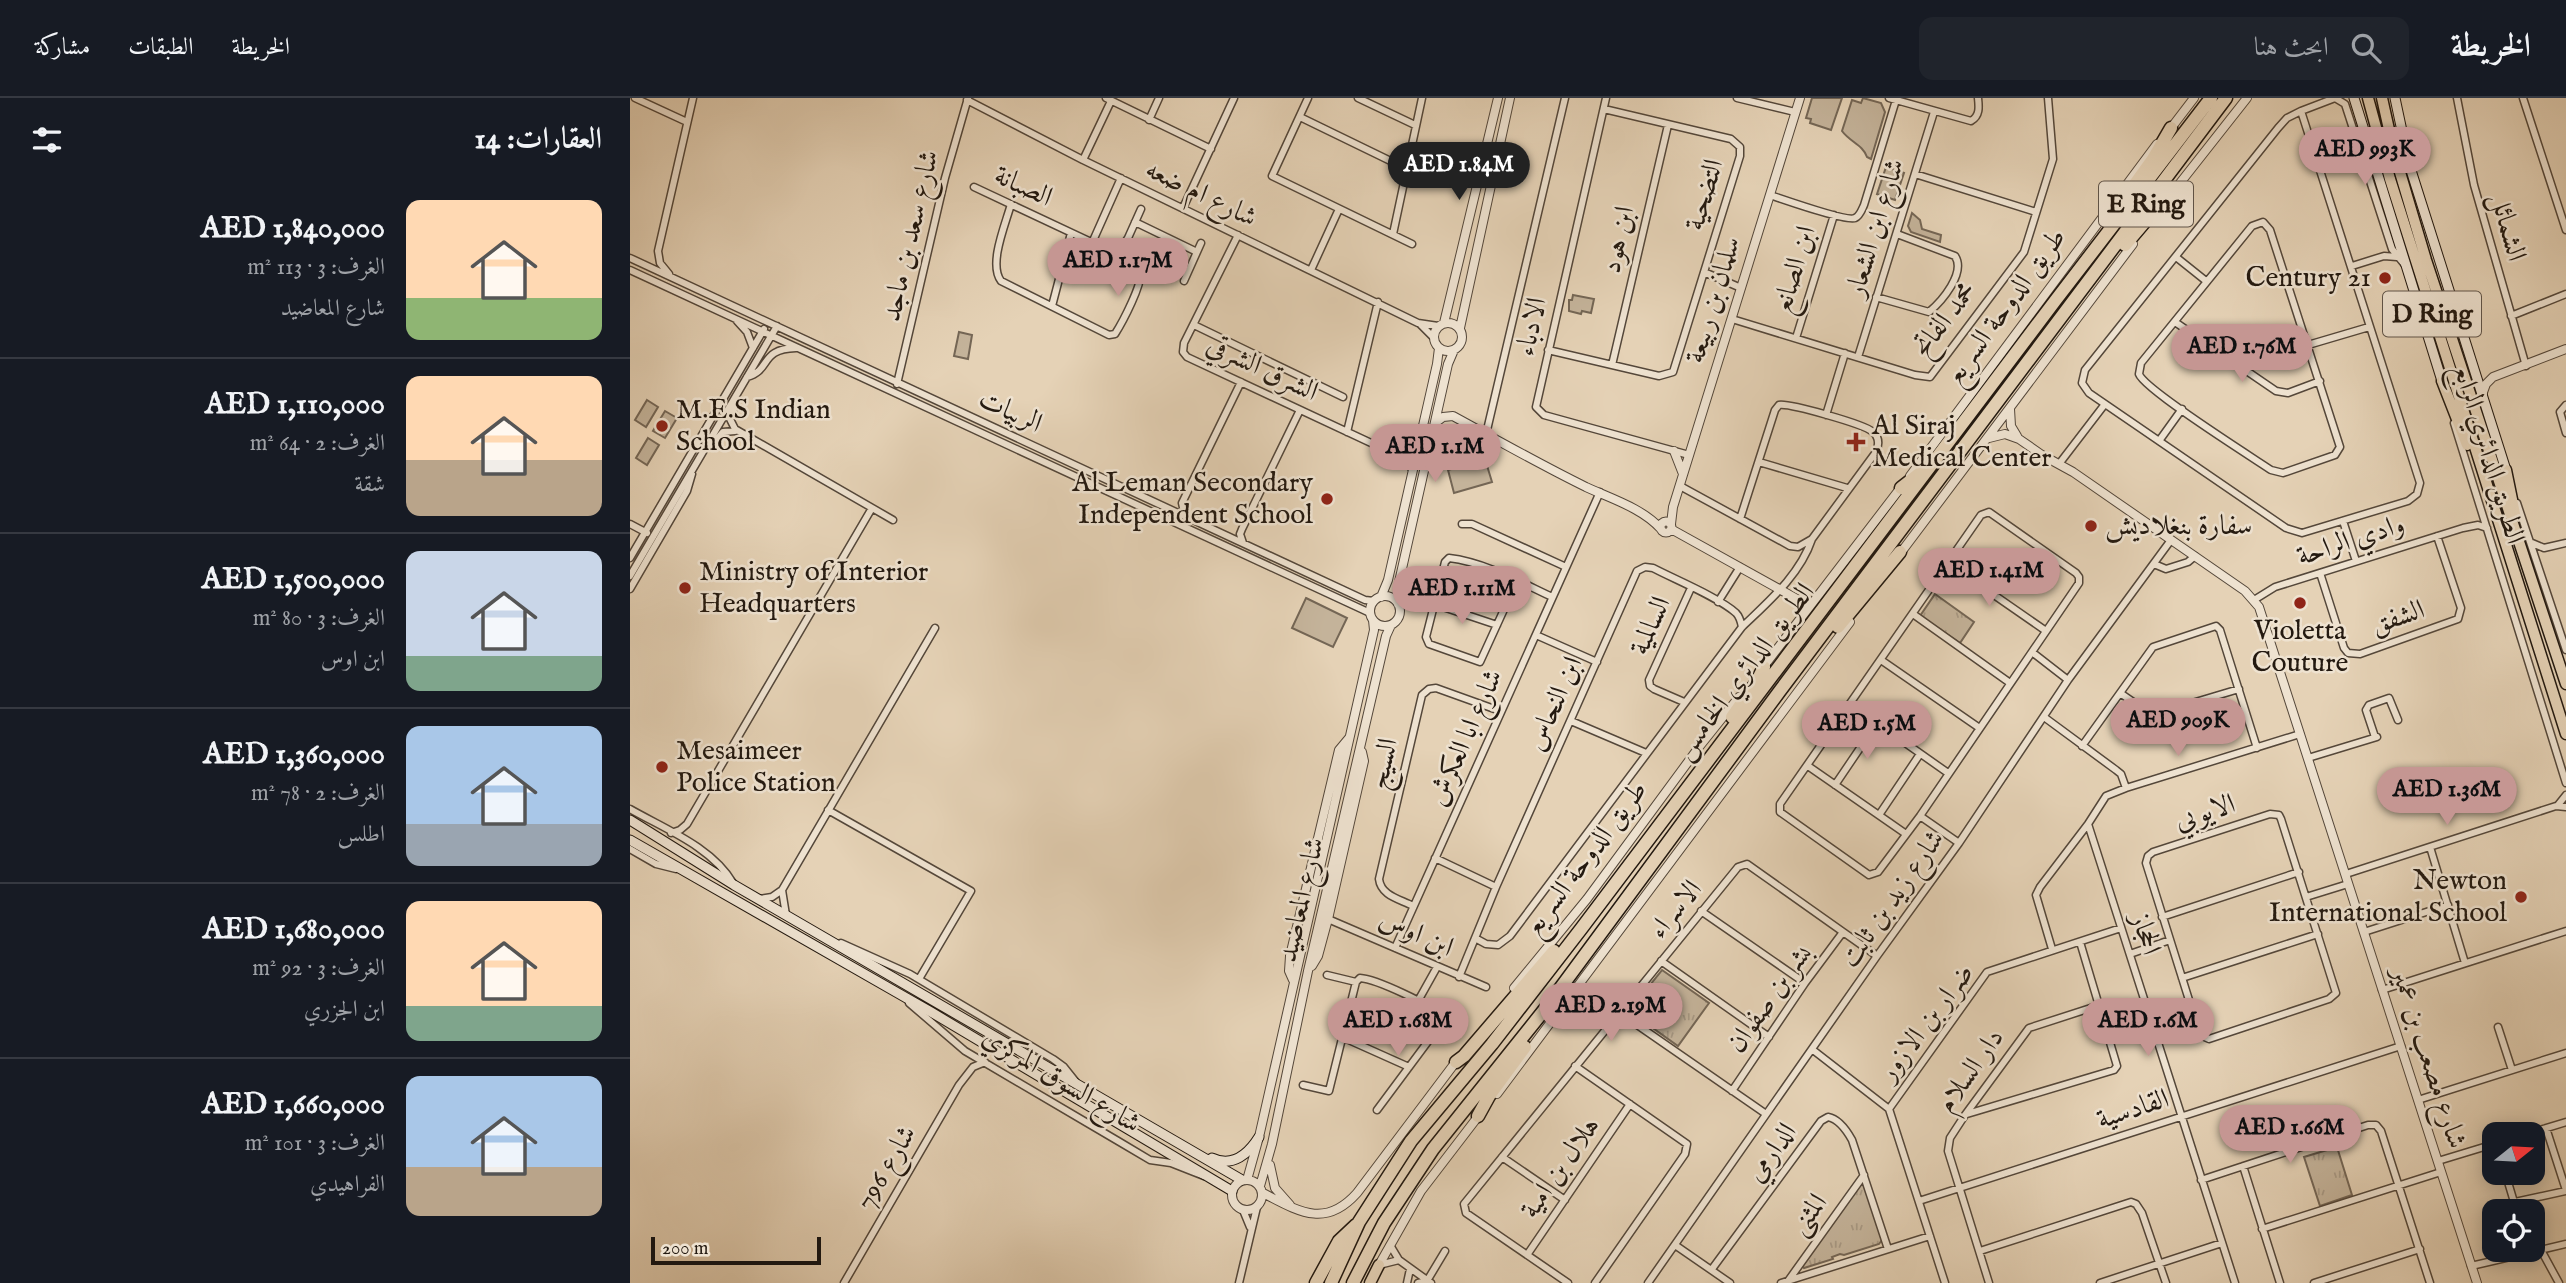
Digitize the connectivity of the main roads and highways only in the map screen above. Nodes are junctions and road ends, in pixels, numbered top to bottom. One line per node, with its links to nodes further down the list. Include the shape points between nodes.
1 (2211, 98): 9 (highway, الطريق الدائري الخامس / E Ring)
2 (2226, 98): 9 (highway, الطريق الدائري الخامس / E Ring)
3 (2354, 98): 10 (main road, الطريق الدائري الرابع / D Ring)
4 (2368, 98): 14 (main road, الطريق الدائري الرابع / D Ring, via 2393,191)
5 (2382, 98): 16 (main road, الطريق الدائري الرابع / D Ring, via 2426,260)
6 (2395, 98): 12 (main road, الطريق الدائري الرابع / D Ring, via 2409,164)
7 (2171, 128): 9 (highway, via 2062,284)
8 (2160, 209): 9 (highway, via 2081,298)
9 (2060, 306): 11 (highway, الطريق الدائري الخامس / E Ring); 19 (highway, الطريق الدائري الخامس / E Ring)
10 (2442, 381): 14 (main road)
11 (1938, 458): 13 (highway); 21 (highway, الطريق الدائري الخامس / E Ring)
12 (2506, 470): 16 (main road)
13 (1901, 488)
14 (2501, 528): 20 (main road, الطريق الدائري الرابع / D Ring)
15 (1900, 552): 19 (highway)
16 (2525, 558): 18 (main road, الطريق الدائري الرابع / D Ring)
17 (1764, 667): 21 (highway, via 1697,766)
18 (2566, 684)
19 (1779, 692): 27 (highway, الطريق الدائري الخامس / E Ring)
20 (2566, 734)
21 (1694, 780): 26 (highway, الطريق الدائري الخامس / E Ring)
22 (630, 820): 24 (main road, شارع السوق المركزي)
23 (658, 825): 24 (main road)
24 (643, 828): 31 (main road, شارع السوق المركزي)
25 (630, 840): 33 (main road, شارع السوق المركزي)
26 (1581, 929): 28 (highway, via 1561,943); 34 (highway, الطريق الدائري الخامس / E Ring, via 1411,1141)
27 (1545, 1009): 29 (highway, via 1535,1032); 38 (highway, الطريق الدائري الخامس / E Ring, via 1417,1170)
28 (1456, 1062)
29 (1478, 1116)
30 (1259, 1137): 31 (main road, via 1248,1152 1230,1162 1217,1161)
31 (1181, 1143): 32 (main road, شارع السوق المركزي)
32 (1244, 1180)
33 (1232, 1191)
34 (1359, 1223): 36 (highway, via 1339,1241); 37 (highway, الطريق الدائري الخامس / E Ring)
35 (1379, 1265): 39 (main road)
36 (1316, 1283)
37 (1331, 1283)
38 (1353, 1283)
39 (1370, 1283)

